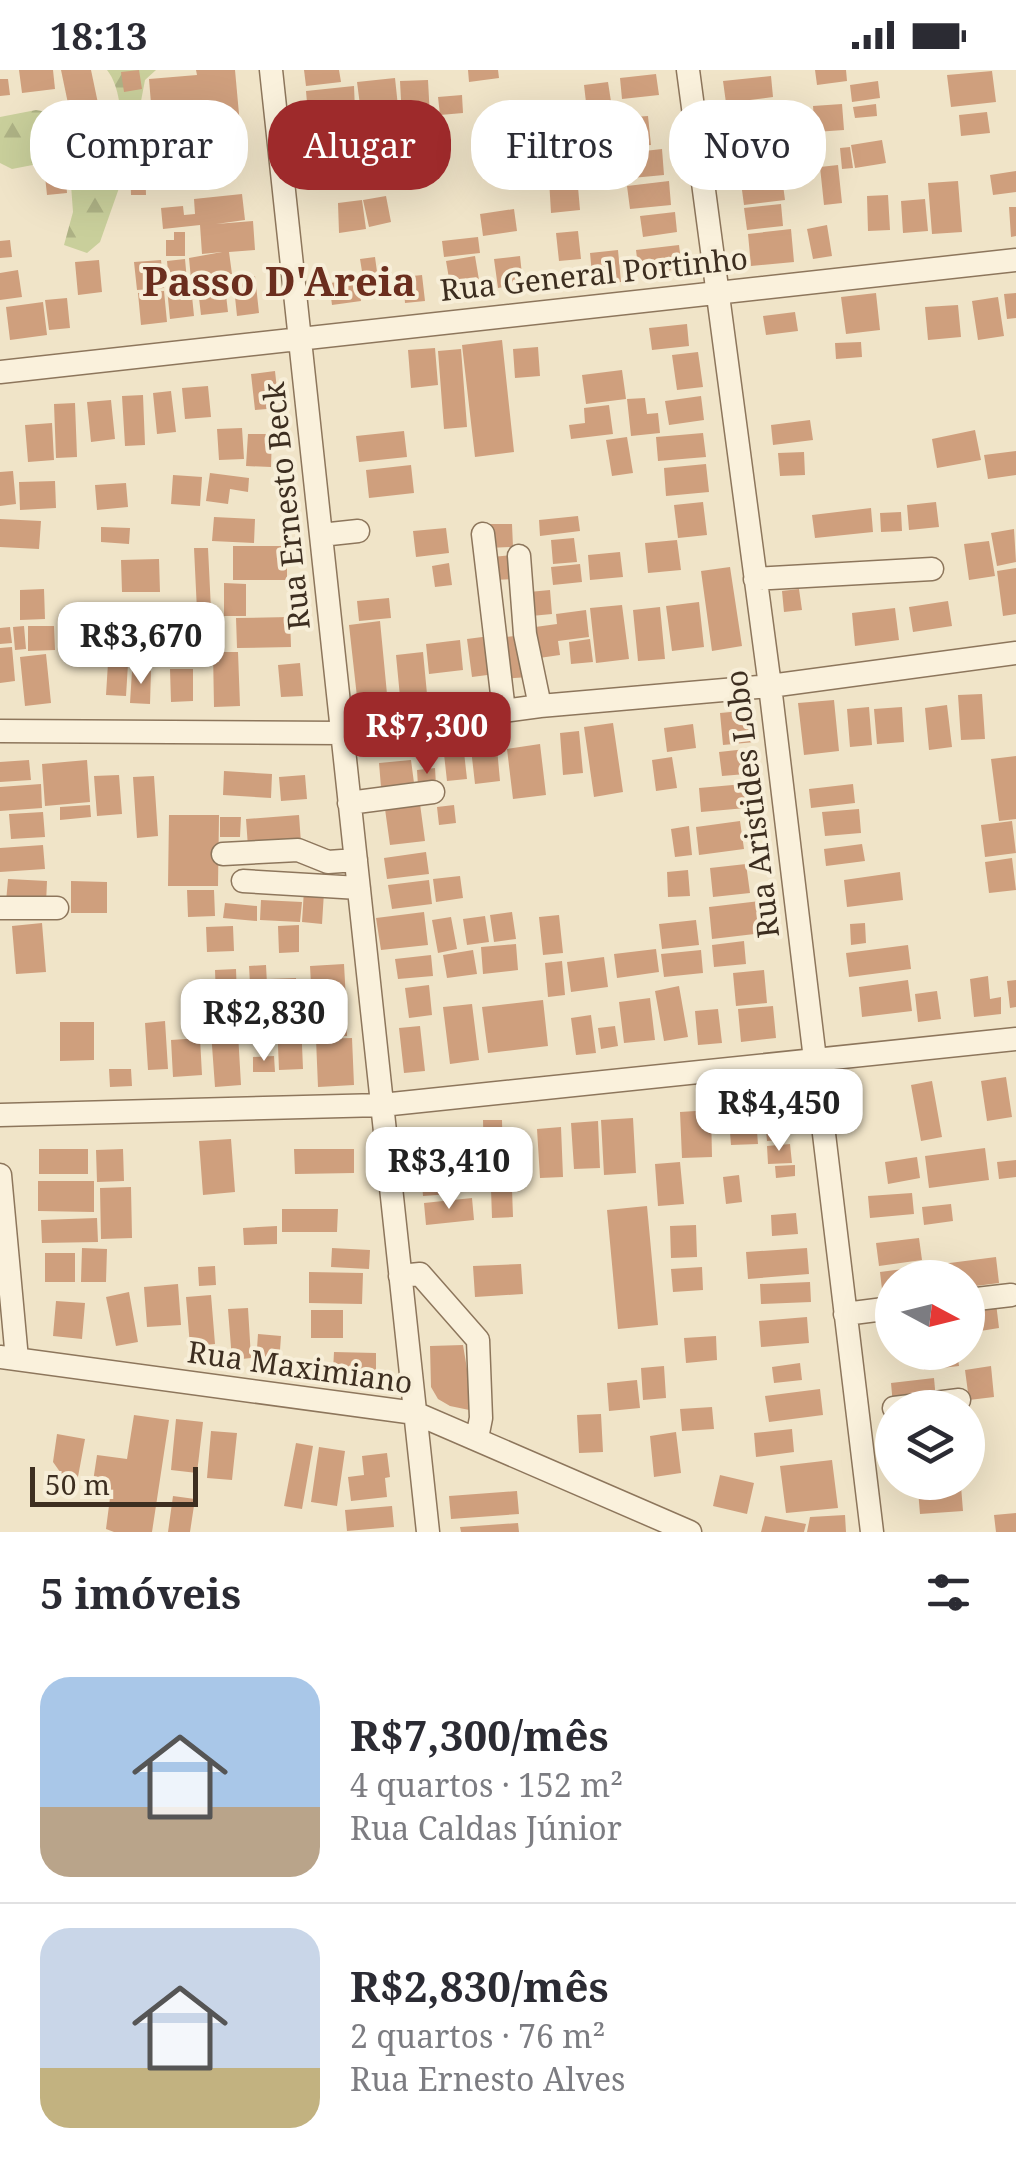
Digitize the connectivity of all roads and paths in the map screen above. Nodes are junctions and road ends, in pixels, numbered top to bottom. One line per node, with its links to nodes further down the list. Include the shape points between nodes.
1 (271, 70): 5 (street, Rua Ernesto Beck)
2 (688, 70): 4 (street, Rua Aristides Lobo)
3 (1016, 260): 4 (street, Rua General Portinho)
4 (717, 292): 5 (street, Rua General Portinho); 12 (street, Rua Aristides Lobo)
5 (299, 337): 6 (street, Rua General Portinho); 9 (street, Rua Ernesto Beck)
6 (0, 372)
7 (358, 531): 9 (street)
8 (483, 534): 16 (street)
9 (321, 535): 18 (street, Rua Ernesto Beck)
10 (519, 556): 15 (street)
11 (932, 569): 12 (street)
12 (756, 579): 14 (street, Rua Aristides Lobo)
13 (1016, 653): 14 (street)
14 (770, 686): 15 (street); 28 (street, Rua Aristides Lobo)
15 (540, 706): 16 (street)
16 (504, 710): 18 (street)
17 (0, 731): 18 (street)
18 (342, 733): 20 (street, Rua Ernesto Beck)
19 (433, 792): 20 (street)
20 (350, 803): 22 (street, Rua Ernesto Beck)
21 (223, 854): 22 (street, via 298,850 328,862)
22 (356, 860): 24 (street, Rua Ernesto Beck)
23 (242, 881): 24 (street)
24 (359, 888): 29 (street, Rua Ernesto Beck)
25 (0, 908): 26 (street)
26 (57, 908)
27 (1016, 1039): 28 (street)
28 (814, 1059): 29 (street); 36 (street, Rua Aristides Lobo)
29 (382, 1104): 30 (street); 32 (street, Rua Ernesto Beck)
30 (0, 1116)
31 (0, 1175): 37 (street)
32 (400, 1276): 40 (street, Rua Ernesto Beck); 41 (street, via 420,1274 478,1340)
33 (1010, 1295): 34 (street)
34 (985, 1298)
35 (875, 1310): 36 (street)
36 (845, 1314): 39 (street, Rua Aristides Lobo)
37 (9, 1358): 40 (street, Rua Maximiano)
38 (875, 1410): 39 (street)
39 (857, 1412): 44 (street, Rua Aristides Lobo)
40 (415, 1413): 41 (street, Rua Maximiano); 42 (street, Rua Ernesto Beck)
41 (477, 1438): 43 (street, Rua Maximiano)
42 (428, 1532)
43 (690, 1532)
44 (872, 1532)

